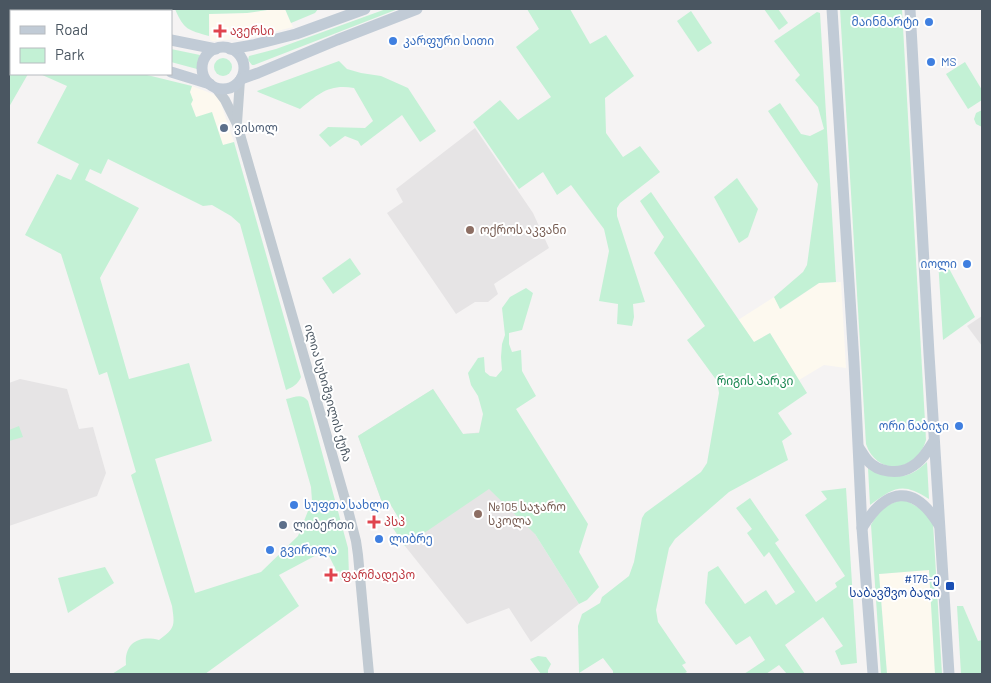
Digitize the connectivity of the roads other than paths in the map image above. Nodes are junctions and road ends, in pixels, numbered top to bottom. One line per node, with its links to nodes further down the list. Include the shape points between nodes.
1 (365, 9): 7 (main road, via 296,34)
2 (417, 9): 9 (main road)
3 (832, 9): 13 (main road)
4 (910, 9): 12 (main road)
5 (172, 40): 6 (main road)
6 (216, 49): 7 (main road); 10 (main road, via 206,56 203,68 203,74)
7 (230, 49): 9 (main road, via 237,52 244,65)
8 (172, 72): 10 (main road)
9 (241, 80): 10 (main road, via 230,88); 11 (street, ილია სუხიშვილის ქუჩა)
10 (213, 86): 11 (street, ილია სუხიშვილის ქუჩა, via 225,100)
11 (237, 124): 16 (street, ილია სუხიშვილის ქუჩა, via 356,541)
12 (934, 441): 13 (main road, via 924,457 912,467 896,472 872,465); 14 (main road)
13 (858, 446): 15 (main road)
14 (940, 526): 15 (main road, via 918,500 899,495 880,505); 18 (main road)
15 (862, 528): 17 (main road)
16 (369, 674)
17 (873, 674)
18 (948, 674)

